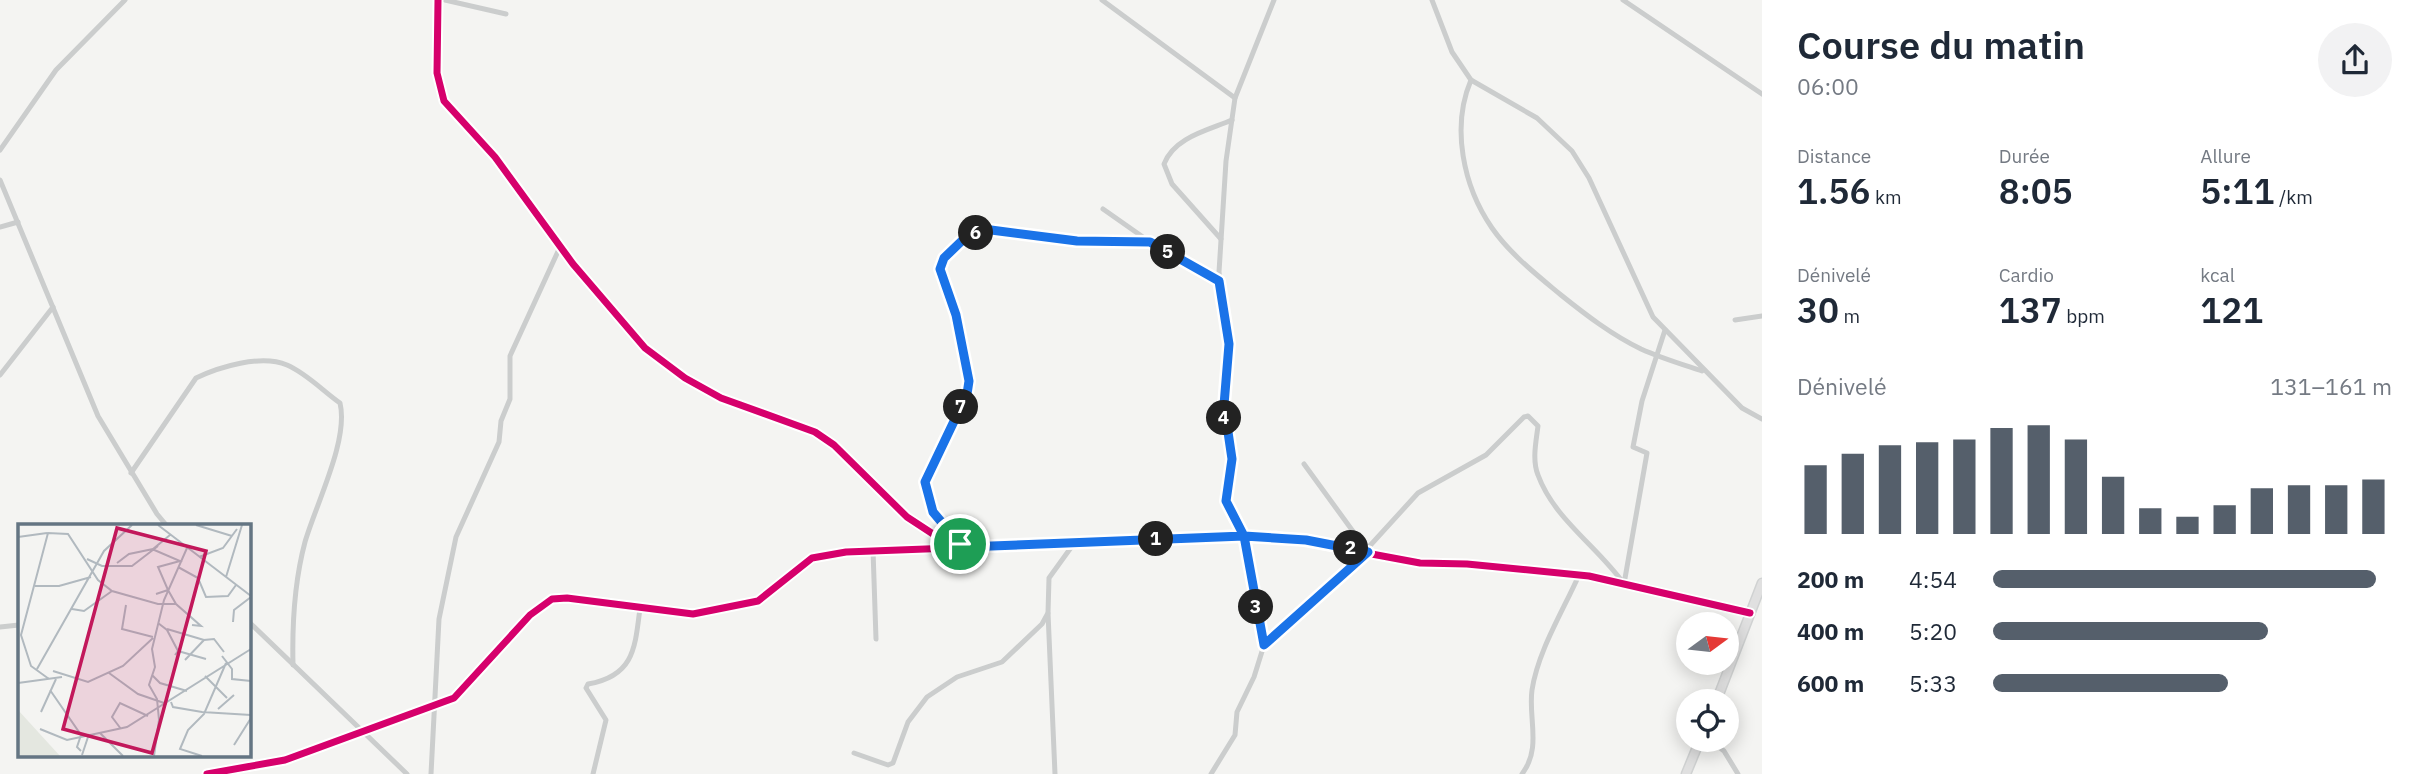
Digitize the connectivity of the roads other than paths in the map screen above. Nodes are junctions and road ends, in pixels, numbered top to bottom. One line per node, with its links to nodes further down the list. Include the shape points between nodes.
1 (125, 0): 13 (street, via 56,70)
2 (438, 0): 20 (street, via 437,73 444,101 495,157)
3 (445, 0): 8 (street)
4 (1102, 0): 11 (street)
5 (1274, 0): 11 (street)
6 (1432, 0): 9 (street, via 1452,52)
7 (1623, 0): 10 (street)
8 (506, 14)
9 (1471, 80): 25 (street, via 1537,118 1572,151 1589,178 1639,292); 26 (street, via 1461,117 1462,148 1480,207 1492,229 1576,307)
10 (1762, 94)
11 (1235, 98): 12 (street)
12 (1232, 120): 18 (street); 18 (street, via 1184,140 1164,163 1172,184)
13 (0, 150)
14 (0, 180): 16 (street)
15 (1103, 209): 19 (street)
16 (18, 222): 17 (street); 22 (street)
17 (0, 227)
18 (1221, 239): 21 (street)
19 (1150, 242): 21 (street); 35 (street, via 1077,241 991,230 970,233 944,258 940,269 956,315 969,381 925,482 933,512)
20 (560, 247): 35 (street, via 645,348 685,378 721,398 815,432 907,517); 51 (street, via 510,356 510,398 499,442 456,537 439,619)
21 (1219, 281): 33 (street, via 1229,344 1224,405 1232,459 1226,501)
22 (53, 307): 28 (street); 31 (street, via 97,416)
23 (1762, 316): 24 (street)
24 (1735, 320)
25 (1665, 330): 26 (street); 27 (street)
26 (1655, 354): 27 (street); 40 (street, via 1633,447 1647,453)
27 (1704, 372): 29 (street, via 1742,408)
28 (0, 375)
29 (1762, 419)
30 (1304, 464): 37 (street)
31 (131, 473): 32 (street); 49 (street, via 196,378 210,372 278,362 340,403 343,429 297,580)
32 (166, 524)
33 (1244, 536): 34 (street); 37 (street, via 1306,540); 48 (street)
34 (1075, 542): 35 (street); 42 (street, via 1049,578)
35 (963, 546): 36 (street)
36 (873, 550): 41 (street, via 816,556 765,597 725,610 693,614); 47 (street)
37 (1367, 551): 38 (street, via 1420,563); 40 (street, via 1418,493 1486,455 1528,416 1538,426 1537,474 1587,546); 48 (street)
38 (1578, 575): 40 (street); 64 (street, via 1531,691 1534,731 1530,760)
39 (1762, 583): 43 (main road)
40 (1624, 584): 43 (street)
41 (640, 608): 51 (street, via 552,599 530,615 454,698); 60 (street, via 631,658 623,670 586,688 606,720)
42 (1048, 613): 56 (street, via 1002,662 957,677 927,697 908,722 896,757); 62 (street)
43 (1750, 613): 50 (main road)
44 (250, 623): 49 (street)
45 (18, 625): 46 (street)
46 (0, 627)
47 (876, 639)
48 (1264, 645): 63 (street, via 1237,712 1235,735)
49 (293, 665): 52 (street)
50 (1721, 689)
51 (433, 706): 52 (street); 59 (street)
52 (365, 733): 57 (street, via 285,760); 58 (street)
53 (1695, 752): 65 (main road)
54 (1725, 752): 66 (street)
55 (854, 753): 56 (street)
56 (888, 765): 61 (street)
57 (206, 774)
58 (407, 774)
59 (431, 774)
60 (593, 774)
61 (888, 774)
62 (1055, 774)
63 (1211, 774)
64 (1522, 774)
65 (1686, 774)
66 (1738, 774)

